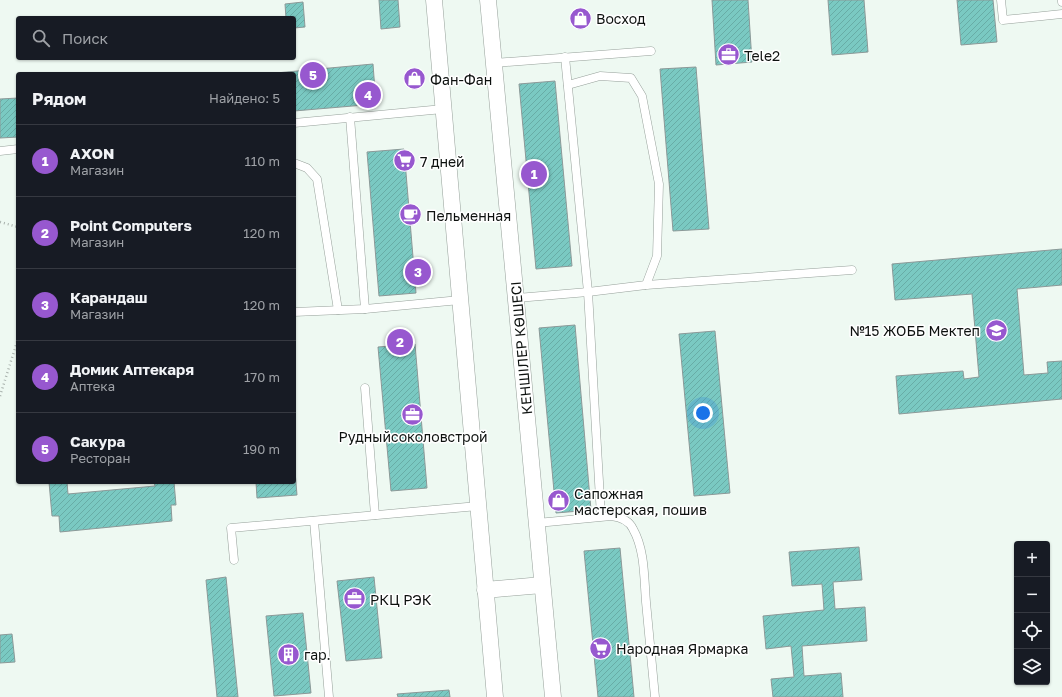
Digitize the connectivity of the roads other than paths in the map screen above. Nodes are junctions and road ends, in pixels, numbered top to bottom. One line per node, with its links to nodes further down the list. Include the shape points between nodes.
1 (434, 0): 9 (street)
2 (488, 0): 7 (street, КЕНШІЛЕР КӨШЕСІ)
3 (1001, 0): 4 (lane, via 1003,20)
4 (1062, 14)
5 (651, 51): 6 (lane)
6 (565, 57): 7 (lane); 8 (lane)
7 (494, 63): 18 (street, КЕНШІЛЕР КӨШЕСІ)
8 (568, 85): 16 (lane, via 600,76 631,78 642,96 659,184 656,256); 17 (lane)
9 (443, 109): 10 (lane); 19 (street)
10 (350, 117): 11 (lane); 20 (lane)
11 (296, 123)
12 (16, 149): 13 (lane)
13 (0, 151)
14 (296, 164): 21 (lane, via 307,168 317,179)
15 (852, 270): 16 (lane)
16 (646, 285): 17 (lane)
17 (588, 292): 18 (lane); 26 (lane)
18 (517, 298): 28 (street, КЕНШІЛЕР КӨШЕСІ)
19 (460, 300): 20 (lane); 24 (street)
20 (364, 309): 21 (lane)
21 (338, 310): 22 (lane)
22 (296, 312)
23 (364, 388): 25 (lane)
24 (478, 506): 25 (lane); 31 (street)
25 (376, 515): 27 (lane)
26 (601, 516): 28 (lane); 35 (lane, via 626,520 633,528 640,545)
27 (314, 521): 29 (lane, via 231,528); 32 (lane)
28 (536, 523): 30 (street, КЕНШІЛЕР КӨШЕСІ)
29 (234, 560)
30 (542, 585): 31 (street); 34 (street, КЕНШІЛЕР КӨШЕСІ)
31 (485, 590): 33 (street)
32 (329, 697)
33 (495, 697)
34 (553, 697)
35 (655, 697)

